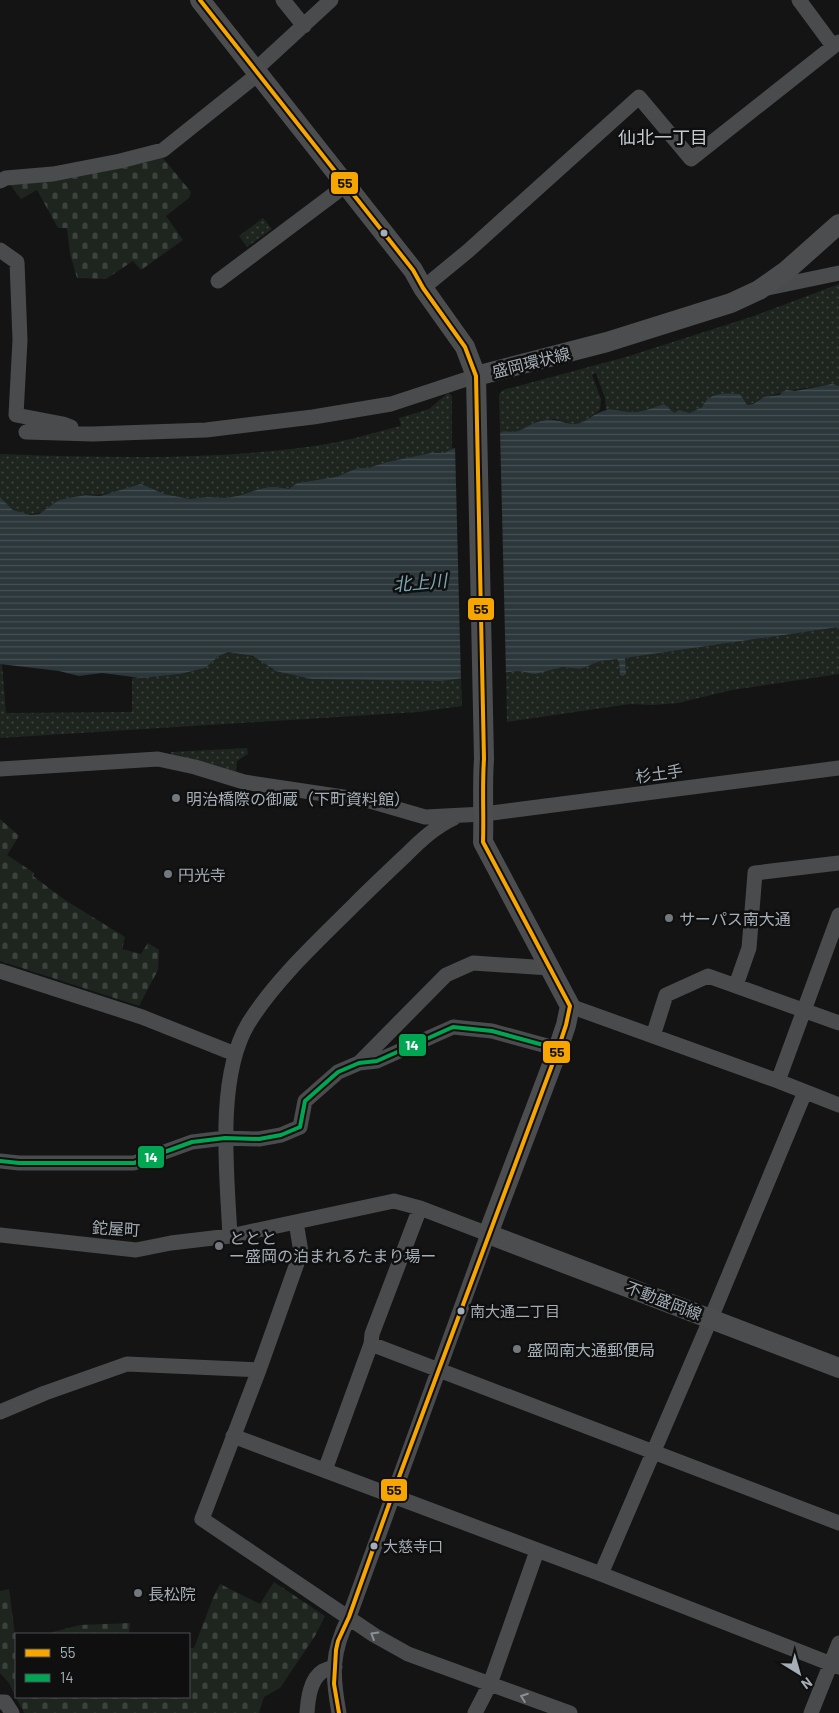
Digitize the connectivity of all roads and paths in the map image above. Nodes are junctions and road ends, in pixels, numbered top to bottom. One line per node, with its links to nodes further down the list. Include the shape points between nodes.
1 (200, 0): 7 (main road, 盛岡環状線)
2 (283, 0): 5 (street)
3 (331, 0): 5 (street)
4 (799, 0): 6 (street)
5 (304, 26): 7 (street)
6 (836, 44): 14 (street, via 691,160 639,97)
7 (256, 72): 8 (street, via 163,150 120,162); 9 (main road, 盛岡環状線)
8 (0, 181)
9 (346, 185): 13 (street); 14 (main road, 盛岡環状線, via 413,270)
10 (839, 224): 15 (main road, 盛岡環状線, via 786,271)
11 (0, 250): 18 (street, via 18,262 20,340 16,415 64,424)
12 (839, 274): 15 (street)
13 (218, 281)
14 (423, 288): 16 (main road, 盛岡環状線, via 465,347)
15 (759, 290): 16 (main road, 盛岡環状線, via 731,303)
16 (476, 384): 18 (street, via 391,404 313,417 206,430); 22 (main road)
17 (26, 432): 18 (street)
18 (85, 433)
19 (0, 768): 21 (street, 杉土手, via 158,759 244,782 370,800)
20 (839, 768): 22 (street, 杉土手)
21 (412, 813): 23 (street, 杉土手, via 425,817); 24 (street, via 425,823)
22 (484, 814): 23 (street, 杉土手); 27 (main road, via 483,842)
23 (459, 815): 24 (street, via 439,824)
24 (428, 834): 35 (street, via 326,934 262,1003 247,1025)
25 (839, 864): 29 (street, via 755,873 749,948)
26 (839, 916): 31 (street)
27 (550, 968): 30 (main road); 36 (street, via 473,963 446,975)
28 (0, 971): 35 (street, via 142,1017)
29 (736, 985): 31 (street); 33 (street, via 708,976 666,996)
30 (570, 1006): 33 (street); 34 (main road)
31 (804, 1010): 32 (street); 37 (street)
32 (839, 1022)
33 (653, 1036): 37 (street)
34 (558, 1049): 36 (street, via 492,1031 453,1027 377,1061); 44 (main road)
35 (235, 1054): 40 (street)
36 (359, 1063): 40 (street, via 338,1072 305,1101 300,1127 259,1139)
37 (778, 1081): 38 (street)
38 (805, 1092): 39 (street); 47 (street)
39 (839, 1105)
40 (225, 1138): 41 (street, via 192,1142 134,1163); 46 (street)
41 (0, 1161)
42 (420, 1208): 43 (street, 鉈屋町, via 394,1201); 44 (street, 鉈屋町); 48 (street)
43 (296, 1222): 46 (street, 鉈屋町); 50 (street, via 301,1252)
44 (488, 1234): 47 (main road, 不動盛岡線); 51 (street)
45 (0, 1235): 46 (street, 鉈屋町, via 136,1250)
46 (230, 1236)
47 (711, 1318): 49 (main road, 不動盛岡線); 54 (street)
48 (371, 1344): 51 (street); 55 (street)
49 (839, 1368)
50 (259, 1370): 52 (street, via 127,1364); 53 (street)
51 (439, 1370): 54 (street); 56 (street)
52 (0, 1412)
53 (233, 1436): 55 (street); 60 (street, via 202,1520)
54 (653, 1452): 57 (street); 59 (street)
55 (326, 1470): 56 (street)
56 (392, 1496): 58 (street); 60 (street)
57 (839, 1523)
58 (537, 1551): 59 (street); 64 (street)
59 (601, 1574): 62 (street)
60 (349, 1617): 63 (street, via 338,1641); 64 (street, one-way to 60, via 408,1654)
61 (839, 1643): 62 (street)
62 (835, 1665): 71 (street)
63 (335, 1666): 67 (street, via 322,1671 313,1682); 68 (street, via 334,1684)
64 (490, 1684): 69 (street); 70 (street, one-way to 64)
65 (0, 1702): 66 (street, via 5,1702)
66 (12, 1713)
67 (307, 1713)
68 (340, 1713)
69 (475, 1713)
70 (570, 1713)
71 (811, 1713)

